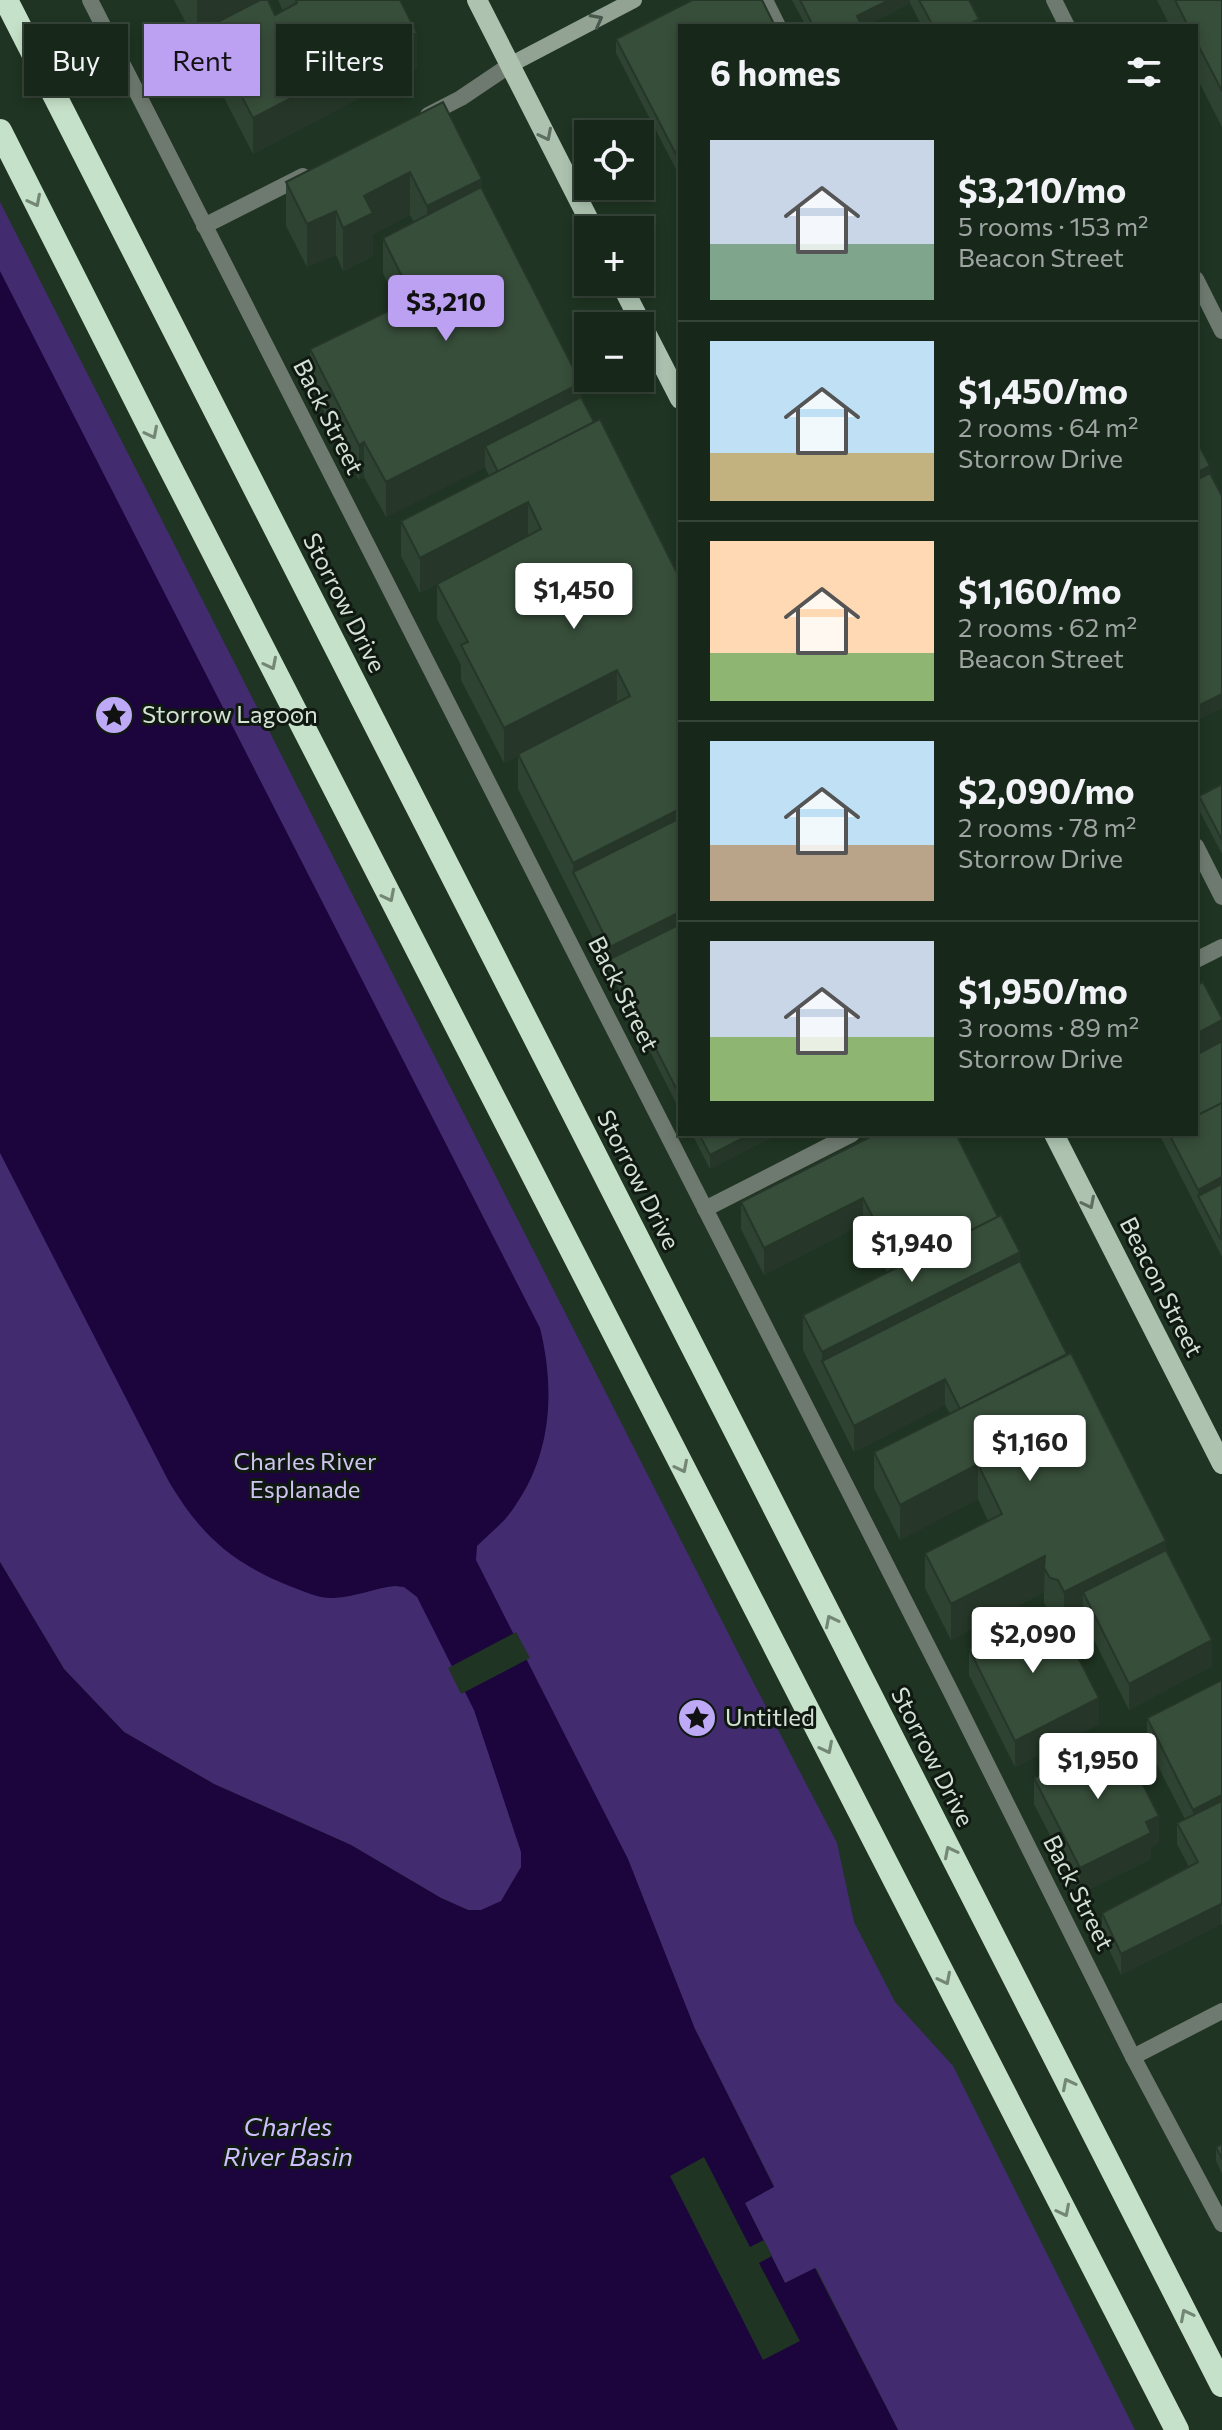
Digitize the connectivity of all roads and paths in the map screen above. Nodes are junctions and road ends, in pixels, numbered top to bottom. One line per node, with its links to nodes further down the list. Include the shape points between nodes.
1 (6, 0): 30 (highway, Storrow Drive, one-way to 1)
2 (90, 0): 14 (street, Back Street)
3 (477, 0): 9 (main road)
4 (634, 0): 9 (main road, one-way to 4)
5 (765, 0): 7 (street)
6 (1054, 0): 8 (street)
7 (777, 24)
8 (1066, 24)
9 (510, 65): 10 (street, via 461,98); 13 (main road, one-way to 13)
10 (408, 124)
11 (0, 131): 31 (highway, one-way to 31)
12 (325, 165): 14 (street)
13 (587, 216)
14 (204, 226): 25 (street, Back Street)
15 (1198, 283): 17 (street)
16 (627, 296): 18 (main road)
17 (1222, 331)
18 (678, 395)
19 (1198, 850): 20 (street)
20 (1222, 897)
21 (1222, 947): 22 (street)
22 (1198, 959)
23 (848, 1136): 25 (street)
24 (1055, 1136): 26 (main road, Beacon Street, one-way to 26)
25 (705, 1209): 28 (street, Back Street)
26 (1222, 1464)
27 (1222, 2011): 28 (street)
28 (1133, 2057): 29 (street, Back Street)
29 (1222, 2224)
30 (1222, 2385)
31 (1177, 2430)

